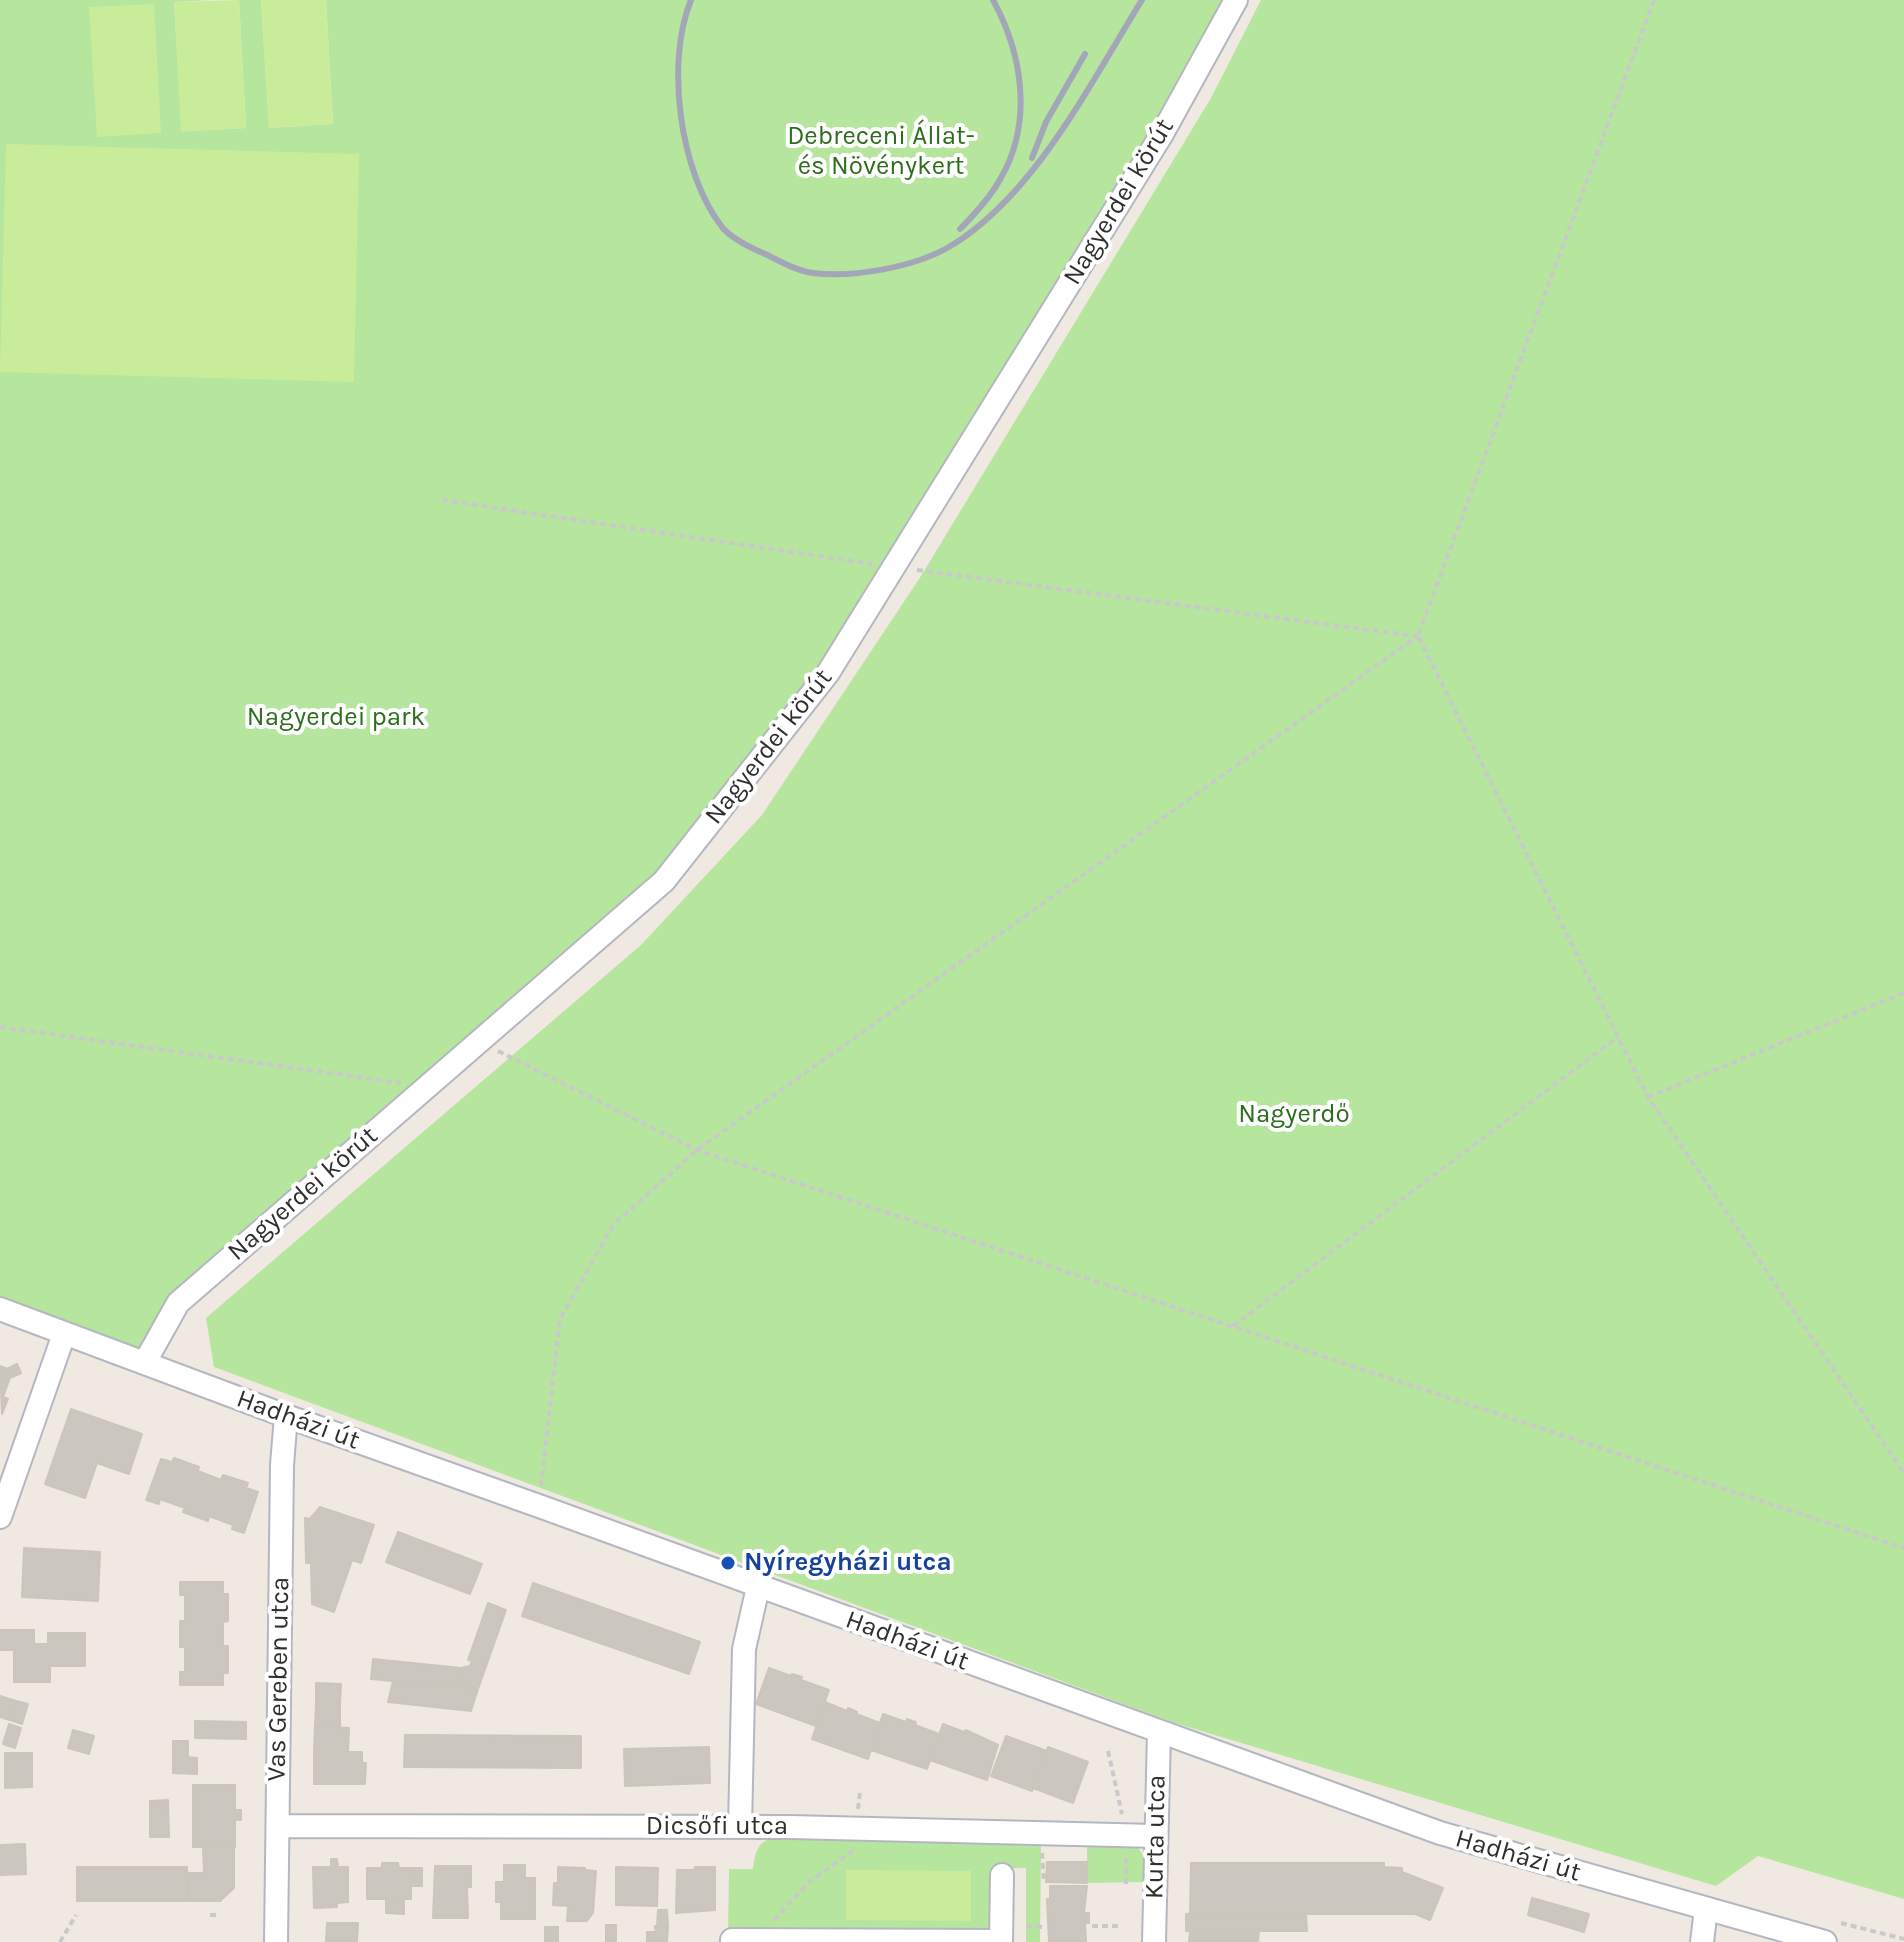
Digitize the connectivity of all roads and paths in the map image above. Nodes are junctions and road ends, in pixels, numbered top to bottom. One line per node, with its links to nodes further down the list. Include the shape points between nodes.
1 (1236, 0): 4 (street, Nagyerdei körút, via 1162,134)
2 (1654, 0): 5 (path)
3 (442, 500): 4 (path)
4 (894, 567): 5 (path); 9 (street, Nagyerdei körút, via 828,673 664,881)
5 (1418, 636): 8 (path); 12 (path)
6 (1904, 993): 11 (path)
7 (0, 1027): 10 (path)
8 (1618, 1037): 11 (path); 14 (path)
9 (479, 1041): 10 (street, Nagyerdei körút); 12 (path)
10 (427, 1086): 16 (street, Nagyerdei körút, via 178,1303)
11 (1648, 1097): 18 (path)
12 (697, 1150): 14 (path); 19 (path, via 613,1225 560,1319)
13 (0, 1309): 15 (street, Hadházi út)
14 (1232, 1327): 21 (path)
15 (64, 1334): 16 (street, Hadházi út); 20 (street)
16 (145, 1362): 17 (street, Hadházi út)
17 (286, 1416): 19 (street, Hadházi út); 25 (street, Vas Gereben utca)
18 (1904, 1473)
19 (539, 1506): 22 (street, Hadházi út)
20 (0, 1517)
21 (1904, 1548)
22 (758, 1587): 23 (street, Hadházi út); 26 (street, via 744,1649)
23 (1159, 1732): 28 (street, Kurta utca); 30 (street, Hadházi út, via 1440,1833)
24 (860, 1792): 27 (path)
25 (278, 1826): 26 (street, Dicsőfi utca); 42 (street, Vas Gereben utca)
26 (740, 1827): 27 (street, Dicsőfi utca)
27 (856, 1829): 28 (street, Dicsőfi utca); 39 (path, via 854,1851 809,1882 768,1927)
28 (1156, 1836): 43 (street, Kurta utca)
29 (1002, 1875): 40 (street)
30 (1706, 1909): 44 (street); 45 (street, Hadházi út)
31 (76, 1915): 41 (path)
32 (1841, 1923): 37 (path)
33 (1026, 1926): 36 (path)
34 (1092, 1926): 35 (path)
35 (1121, 1926)
36 (1043, 1927)
37 (1904, 1939)
38 (732, 1940): 39 (street)
39 (768, 1940): 40 (street)
40 (1001, 1941)
41 (60, 1942)
42 (276, 1942)
43 (1154, 1942)
44 (1702, 1942)
45 (1825, 1942)

